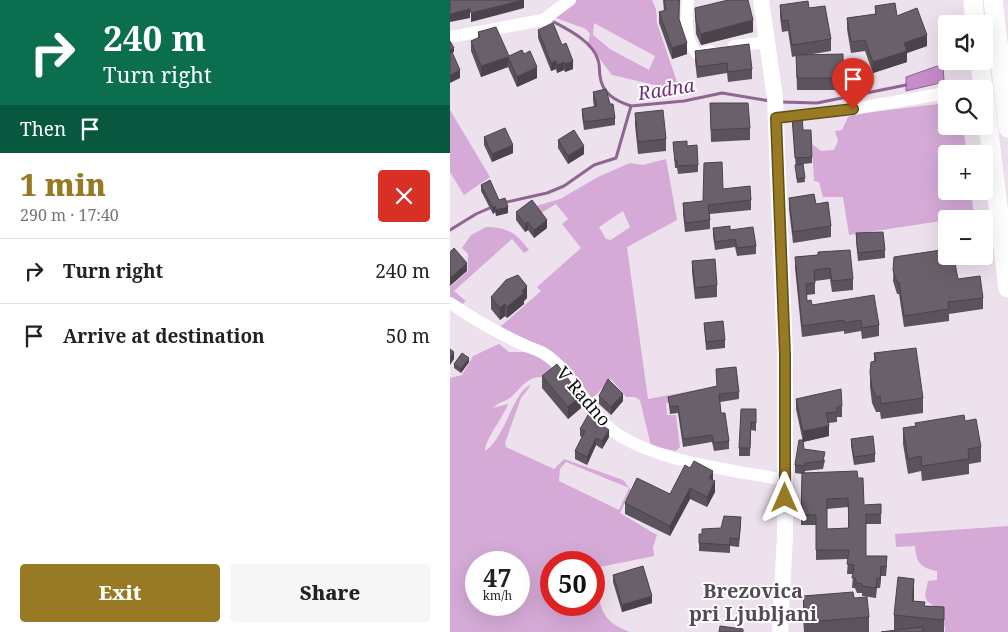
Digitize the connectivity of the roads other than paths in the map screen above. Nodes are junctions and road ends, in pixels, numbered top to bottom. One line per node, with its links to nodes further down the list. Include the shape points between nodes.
1 (570, 0): 7 (street, via 543,20)
2 (688, 0): 8 (street, via 688,33 693,50 698,54)
3 (761, 0): 8 (main road)
4 (973, 0): 6 (highway)
5 (993, 0): 11 (highway)
6 (975, 15)
7 (450, 36)
8 (769, 42): 10 (main road)
9 (938, 94): 10 (street, via 853,109)
10 (776, 108): 15 (main road, via 785,355)
11 (1008, 128)
12 (989, 135): 13 (highway)
13 (1008, 288)
14 (450, 302): 15 (street, V Radno, via 548,357 606,425 629,441 645,449 710,466)
15 (785, 480): 16 (main road)
16 (780, 632)

